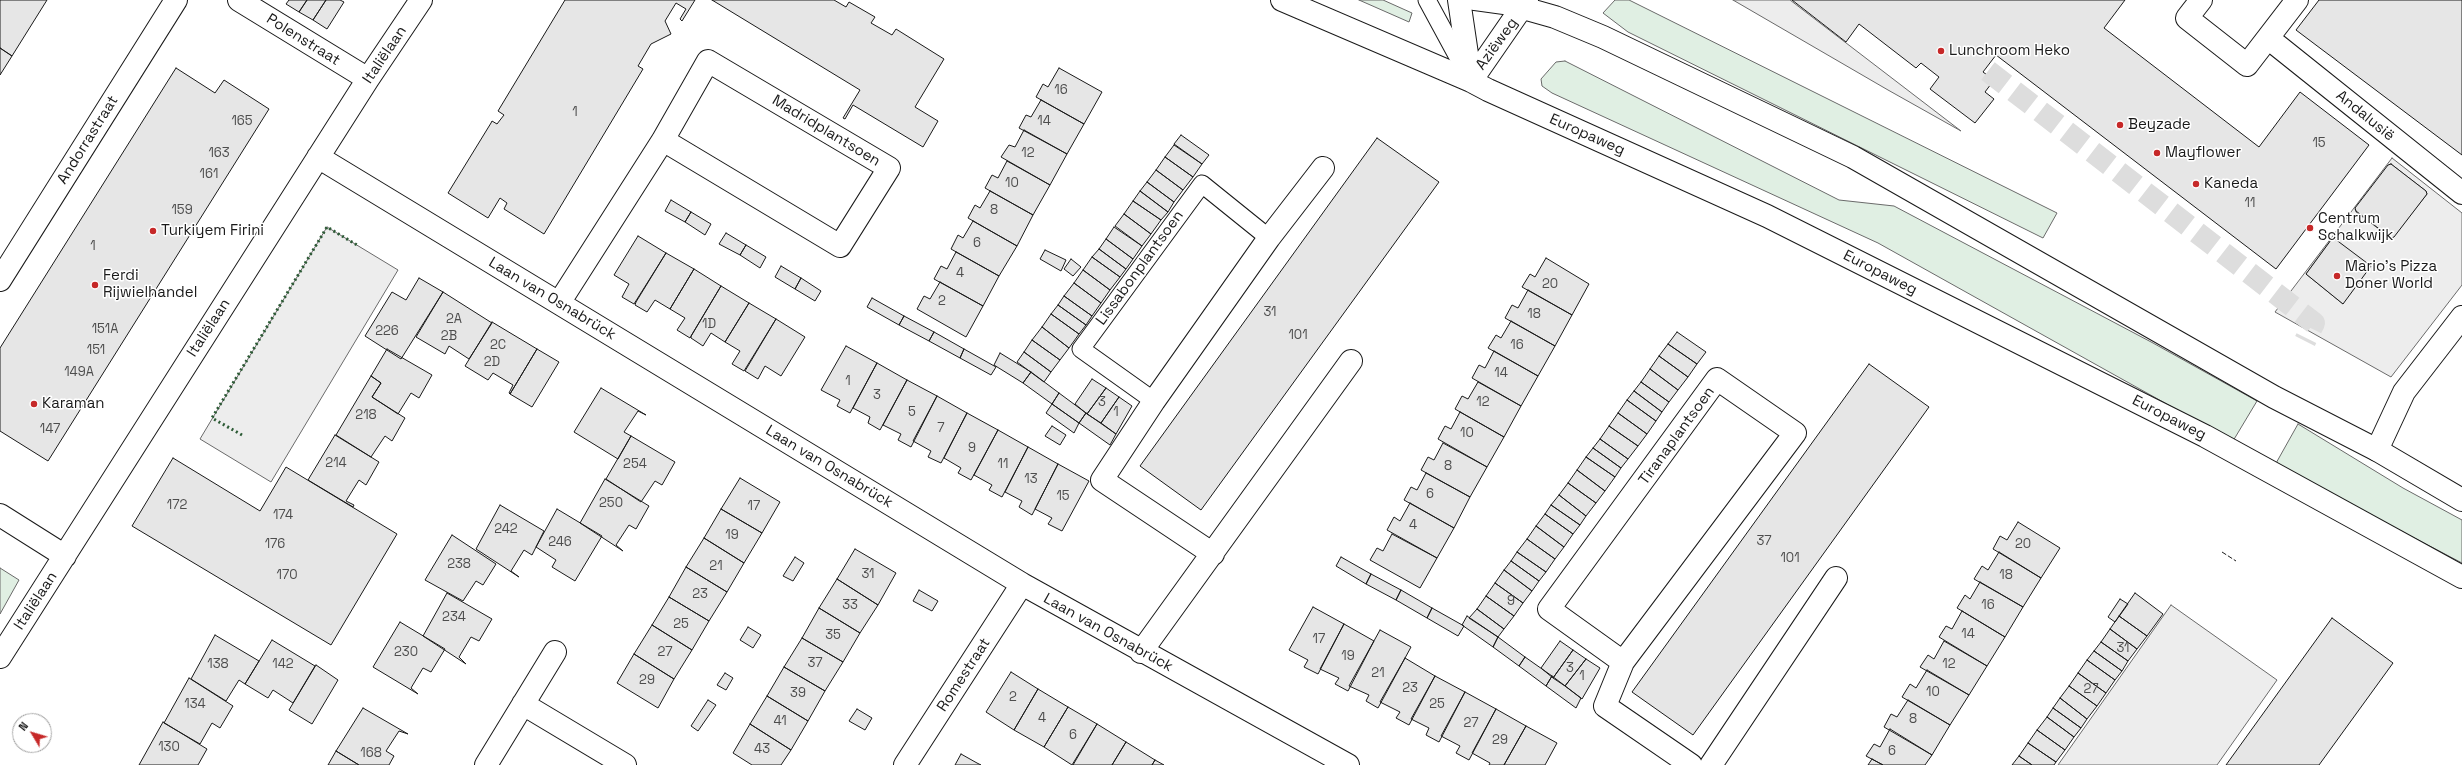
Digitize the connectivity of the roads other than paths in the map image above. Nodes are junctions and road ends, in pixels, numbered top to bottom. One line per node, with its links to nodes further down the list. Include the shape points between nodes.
1 (176, 0): 19 (street, Andorrastraat)
2 (239, 0): 12 (street, Polenstraat)
3 (421, 0): 12 (street, Italiëlaan)
4 (1282, 0): 13 (street, Europaweg)
5 (1427, 0): 13 (lane)
6 (1459, 0): 13 (street, Aziëweg)
7 (1464, 0): 10 (lane)
8 (2201, 0): 11 (street, via 2187,18 2247,65)
9 (2297, 0): 11 (street)
10 (1520, 3): 13 (street, Aziëweg); 24 (street, via 1603,37 1853,157 2274,397)
11 (2268, 38): 17 (street, Andalusië)
12 (368, 79): 15 (street, Italiëlaan)
13 (1471, 80): 29 (street, Europaweg, via 1767,216 2205,436)
14 (662, 140): 14 (street, Madridplantsoen, via 708,61 889,168 840,246); 20 (street, Madridplantsoen)
15 (318, 157): 20 (street, Laan van Osnabrück); 28 (street, Italiëlaan)
16 (1323, 168): 18 (street)
17 (2462, 193)
18 (1269, 238): 23 (street); 23 (lane, Lissabonplantsoen, via 1202,184 1081,349)
19 (0, 280)
20 (559, 303): 31 (street, Laan van Osnabrück)
21 (2462, 317): 24 (street, via 2404,392)
22 (1351, 361): 27 (street)
23 (1154, 401): 27 (street, via 1102,480)
24 (2377, 450): 25 (street)
25 (2462, 500)
26 (0, 514): 28 (street)
27 (1213, 554): 33 (street)
28 (65, 556): 34 (street, Italiëlaan)
29 (2462, 577)
30 (1836, 578): 42 (street)
31 (1022, 584): 33 (street, Laan van Osnabrück); 39 (street, Romestraat)
32 (555, 652): 36 (street)
33 (1141, 652): 40 (street, Laan van Osnabrück)
34 (0, 656)
35 (1623, 662): 35 (street, Tiranaplantsoen, via 1549,609 1717,379 1794,433); 41 (street, Tiranaplantsoen, via 1605,706)
36 (523, 704): 37 (street); 38 (street)
37 (486, 765)
38 (625, 765)
39 (905, 765)
40 (1348, 765)
41 (1691, 765)
42 (1711, 765)

